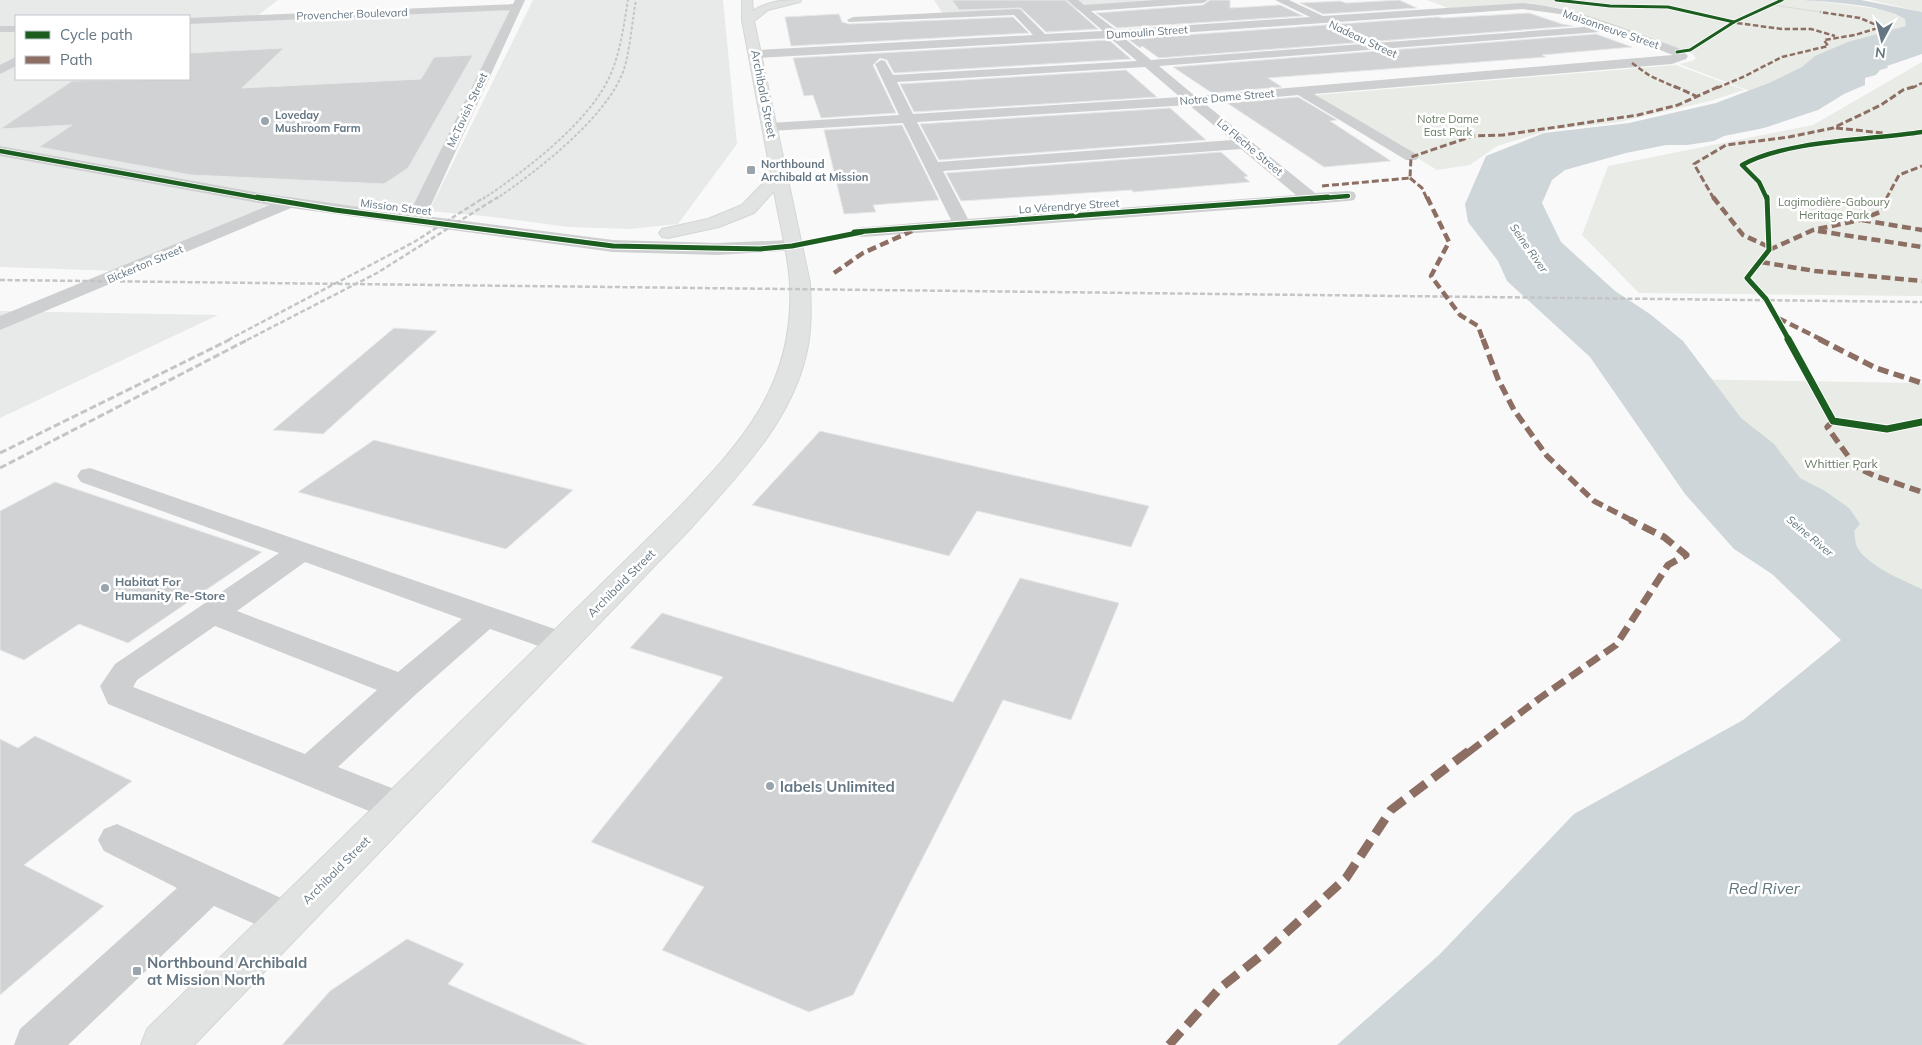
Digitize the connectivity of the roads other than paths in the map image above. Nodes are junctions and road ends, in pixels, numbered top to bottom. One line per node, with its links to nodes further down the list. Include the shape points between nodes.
1 (747, 0): 2 (main road); 11 (main road, Archibald Street)
2 (768, 0)
3 (796, 0): 11 (main road, via 764,8)
4 (1203, 0): 7 (street)
5 (1280, 0): 10 (street, Nadeau Street)
6 (518, 4): 12 (street, Provencher Boulevard); 42 (street, McTavish Street)
7 (1077, 4): 17 (street, La Fleche Street)
8 (846, 7): 13 (street)
9 (1537, 7): 10 (street, Dumoulin Street, via 1506,6); 14 (street, Maisonneuve Street)
10 (1322, 19): 17 (street, Dumoulin Street); 19 (street, Nadeau Street)
11 (748, 20): 21 (main road, Archibald Street)
12 (190, 21)
13 (856, 28): 18 (street, via 1016,12); 20 (street)
14 (1610, 28): 19 (street); 22 (street, Maisonneuve Street)
15 (0, 29): 16 (street)
16 (15, 29)
17 (1114, 34): 18 (street, Dumoulin Street); 25 (street, La Fleche Street)
18 (1043, 39): 20 (street, Dumoulin Street)
19 (1377, 46): 23 (street, Nadeau Street); 25 (street)
20 (870, 48): 21 (street, Dumoulin Street); 29 (street)
21 (756, 54): 33 (main road, Archibald Street)
22 (1682, 56): 28 (street, Notre Dame Street)
23 (1402, 57)
24 (15, 62): 27 (street)
25 (1147, 63): 29 (street); 31 (street, La Fleche Street)
26 (1426, 68): 28 (street)
27 (0, 70)
28 (1446, 78): 30 (street, Notre Dame Street)
29 (889, 79): 32 (street)
30 (1298, 90): 31 (street, Notre Dame Street); 36 (street)
31 (1191, 100): 32 (street, Notre Dame Street); 34 (street, La Fleche Street)
32 (909, 118): 33 (street, Notre Dame Street); 37 (street)
33 (770, 127): 38 (main road, Archibald Street)
34 (1245, 144): 37 (street); 40 (street, La Fleche Street)
35 (0, 151): 41 (street, Mission Street)
36 (1410, 157)
37 (933, 167): 43 (street)
38 (779, 176): 45 (main road, via 748,209); 47 (main road, Archibald Street)
39 (1348, 196): 40 (street, La Vérendrye Street)
40 (1311, 199): 43 (street, La Vérendrye Street)
41 (289, 203): 42 (street, Mission Street); 48 (street, Bickerton Street)
42 (415, 221): 46 (street, Mission Street)
43 (962, 225): 44 (street, La Vérendrye Street)
44 (862, 232)
45 (668, 233): 46 (street, Mission Street); 47 (street, Mission Street)
46 (557, 237): 47 (street, Mission Street, via 623,246 760,249)
47 (791, 239): 53 (main road, Archibald Street, via 802,299 801,328 794,366 777,403 742,455 681,522)
48 (0, 324)
49 (90, 476): 50 (street)
50 (302, 551): 51 (street); 52 (street)
51 (212, 613): 54 (street); 55 (street, via 126,672 116,686 120,696)
52 (486, 616): 53 (street); 54 (street)
53 (561, 643): 56 (main road, Archibald Street)
54 (402, 687): 55 (street)
55 (310, 771): 56 (street)
56 (399, 807): 59 (main road, Archibald Street)
57 (117, 840): 58 (street)
58 (209, 885): 59 (street); 60 (street)
59 (287, 920): 61 (main road, Archibald Street)
60 (36, 1045)
61 (163, 1045)

